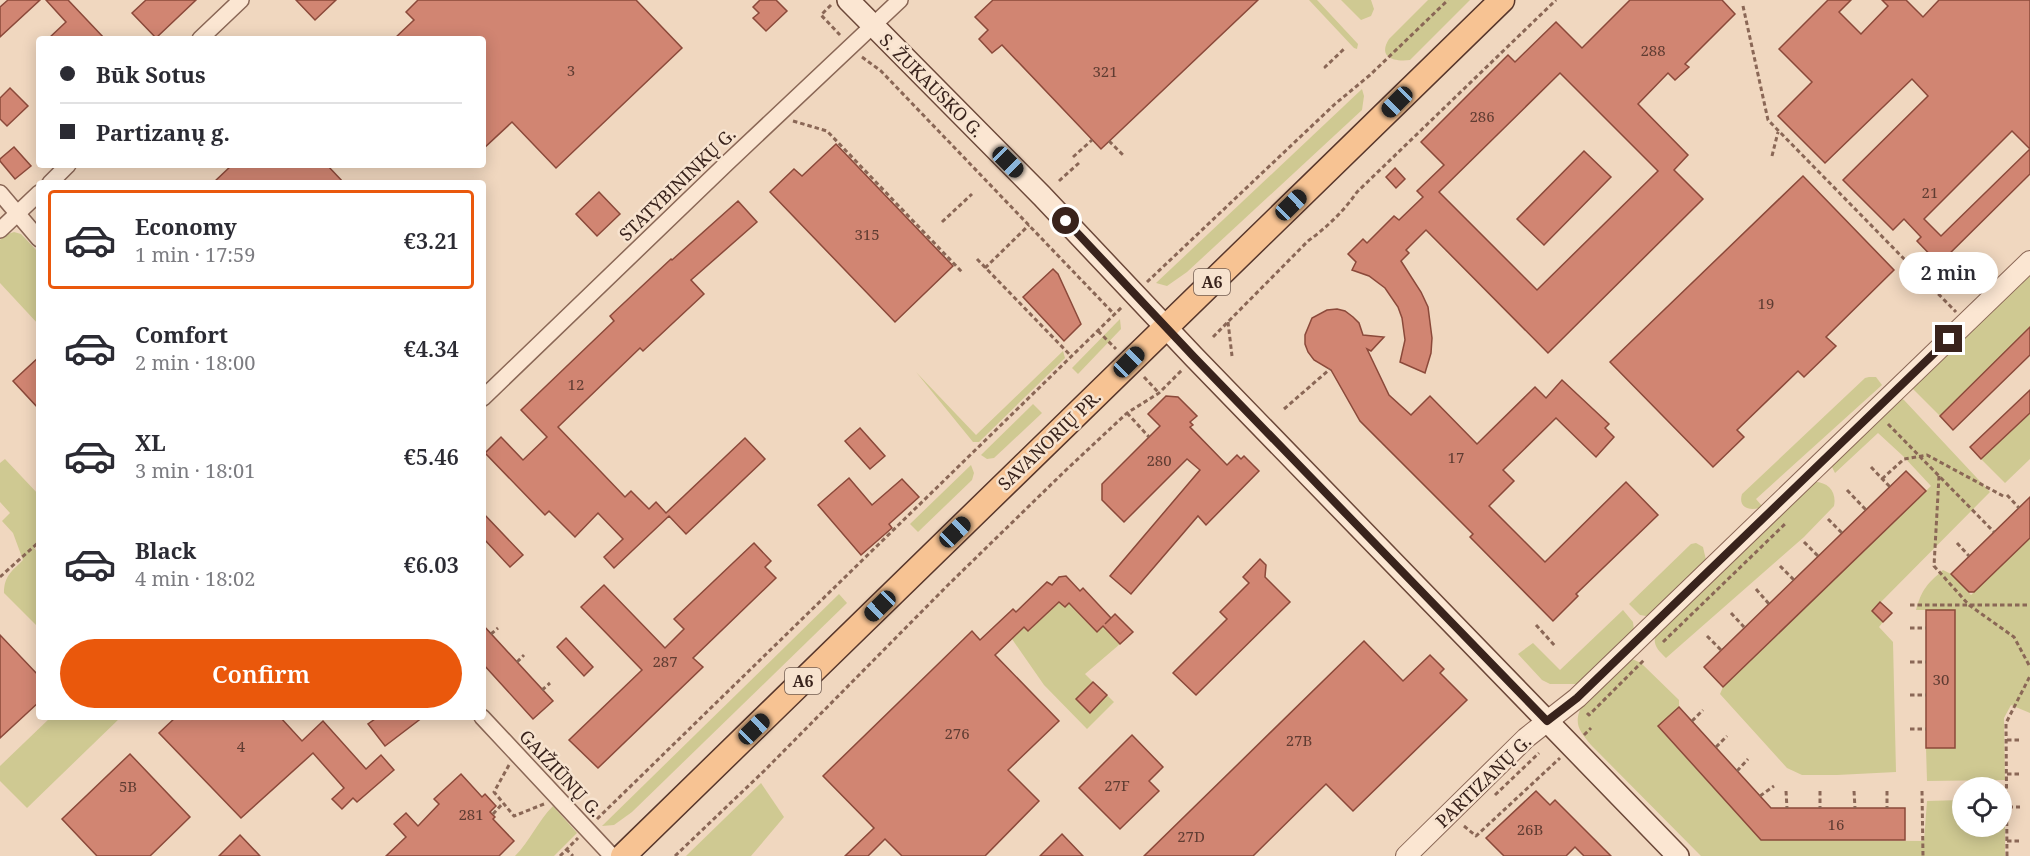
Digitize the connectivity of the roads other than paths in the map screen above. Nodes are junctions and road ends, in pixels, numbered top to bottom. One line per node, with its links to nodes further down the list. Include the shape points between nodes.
1 (241, 0): 6 (street)
2 (848, 0): 5 (main road, S. ŽUKAUSKO G.)
3 (900, 0): 5 (street, STATYBININKŲ G.)
4 (1502, 0): 15 (main road, SAVANORIŲ PR. / A6)
5 (873, 26): 15 (main road, S. ŽUKAUSKO G.); 16 (street, STATYBININKŲ G.)
6 (203, 36)
7 (65, 168): 8 (street)
8 (53, 180)
9 (0, 193): 11 (street)
10 (36, 196): 11 (street)
11 (17, 214): 12 (street); 13 (street)
12 (0, 230)
13 (36, 236)
14 (2030, 261): 18 (street, PARTIZANŲ G., via 1577,698)
15 (1166, 327): 18 (main road, S. ŽUKAUSKO G.); 20 (main road, SAVANORIŲ PR. / A6)
16 (486, 395)
17 (485, 720): 19 (street, GAIŽIŪNŲ G.)
18 (1547, 721): 21 (street, PARTIZANŲ G.); 22 (main road, S. ŽUKAUSKO G.)
19 (612, 856)
20 (623, 856)
21 (1406, 856)
22 (1678, 856)

